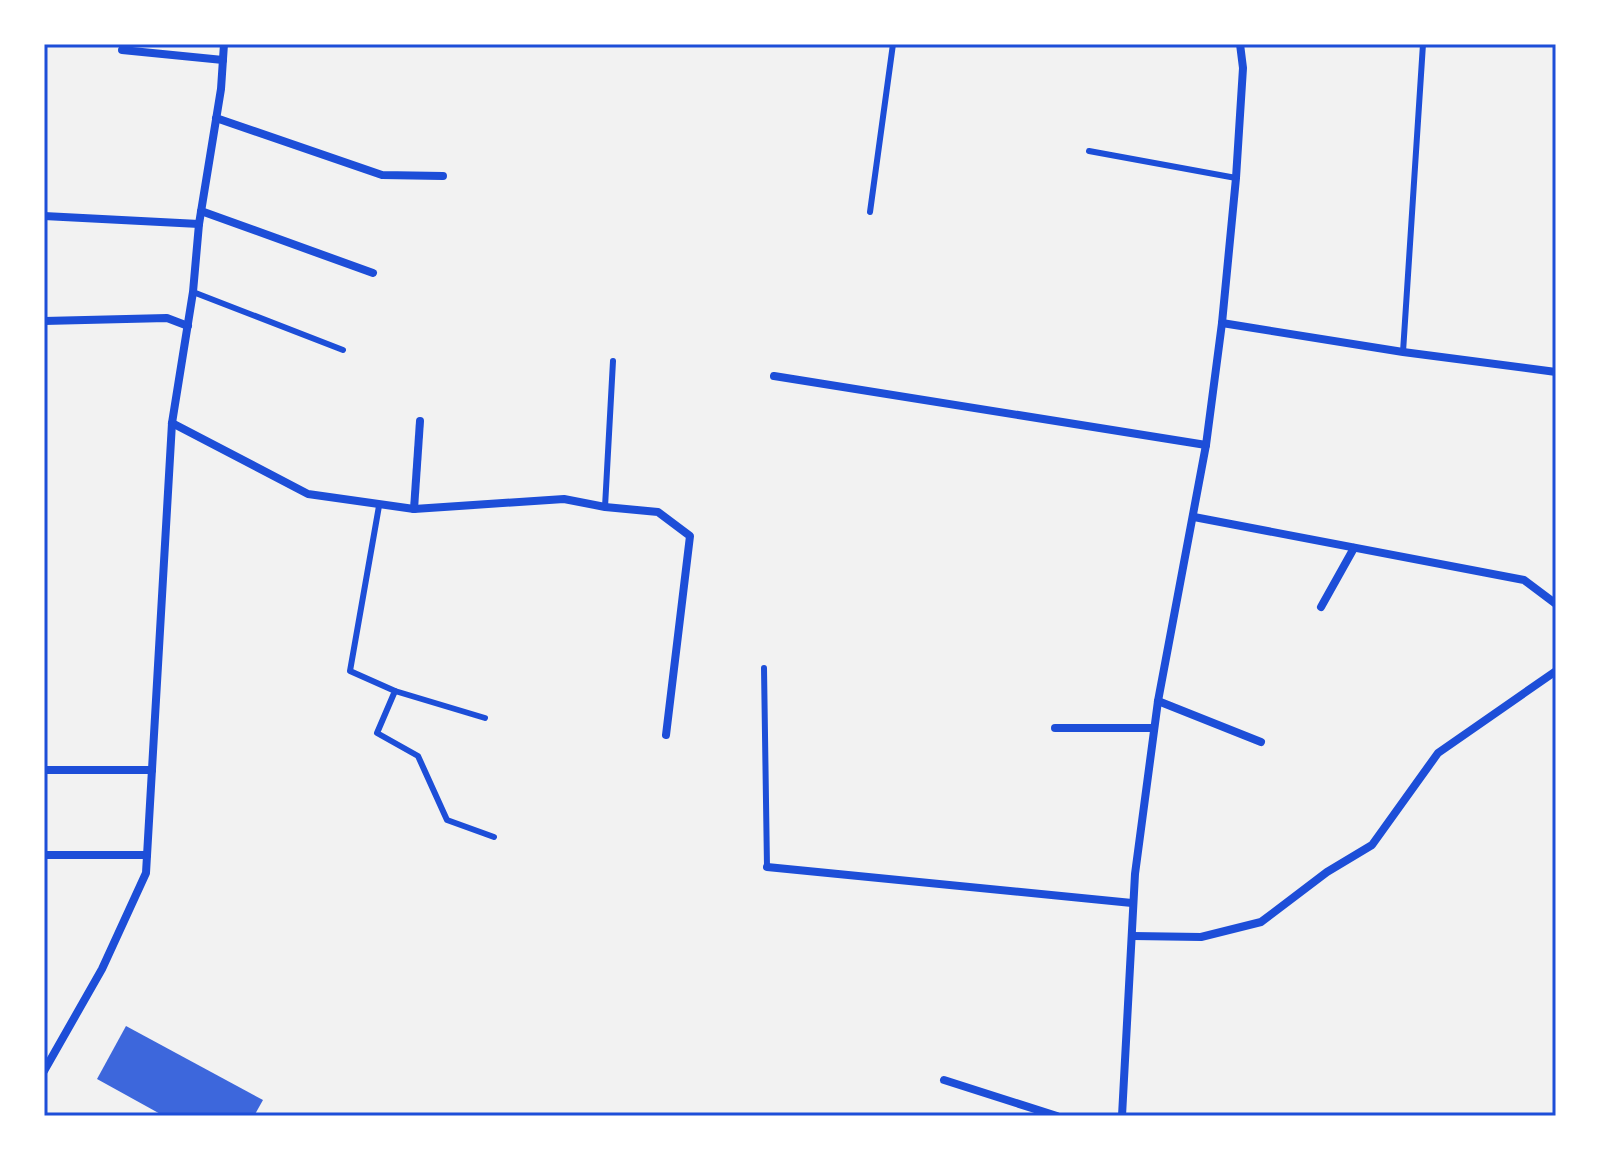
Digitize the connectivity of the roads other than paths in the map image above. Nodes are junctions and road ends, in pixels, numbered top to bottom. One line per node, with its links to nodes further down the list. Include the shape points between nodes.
1 (224, 44): 6 (street)
2 (893, 44): 12 (lane)
3 (1240, 44): 10 (street)
4 (1423, 44): 21 (lane)
5 (122, 50): 6 (street)
6 (223, 60): 7 (street)
7 (216, 118): 9 (street, via 382,175); 11 (street)
8 (1089, 151): 10 (lane)
9 (443, 176)
10 (1236, 178): 18 (street)
11 (201, 211): 14 (street); 15 (street)
12 (870, 212)
13 (44, 216): 14 (street)
14 (199, 224): 16 (street)
15 (373, 273)
16 (193, 292): 19 (street); 20 (lane)
17 (44, 321): 19 (street, via 167,318)
18 (1222, 323): 21 (street); 27 (street)
19 (188, 326): 26 (street)
20 (343, 350)
21 (1403, 352): 23 (street)
22 (613, 361): 29 (lane)
23 (1556, 372)
24 (774, 376): 27 (street)
25 (420, 421): 30 (street)
26 (172, 423): 28 (street, via 308,494); 45 (street)
27 (1206, 445): 31 (street)
28 (379, 506): 30 (street); 37 (lane, via 350,671)
29 (605, 507): 30 (street, via 564,499); 42 (street, via 658,512 690,536)
30 (414, 509)
31 (1194, 517): 32 (street); 38 (street)
32 (1354, 548): 33 (street, via 1524,580); 34 (street)
33 (1556, 604)
34 (1321, 607)
35 (764, 668): 49 (lane)
36 (1556, 671): 51 (street, via 1438,753 1372,845 1261,922 1201,937)
37 (395, 691): 39 (lane); 46 (lane, via 377,733 418,756 447,820)
38 (1158, 701): 41 (street); 43 (street)
39 (485, 718)
40 (1055, 728): 41 (street)
41 (1154, 728): 50 (street)
42 (666, 735)
43 (1261, 742)
44 (44, 770): 45 (street)
45 (152, 770): 48 (street)
46 (494, 837)
47 (44, 855): 48 (street)
48 (147, 855): 52 (street, via 146,873 102,969)
49 (767, 867): 50 (street)
50 (1132, 903): 51 (street)
51 (1133, 936): 55 (street)
52 (44, 1071)
53 (944, 1080): 54 (street)
54 (1057, 1116)
55 (1122, 1116)

